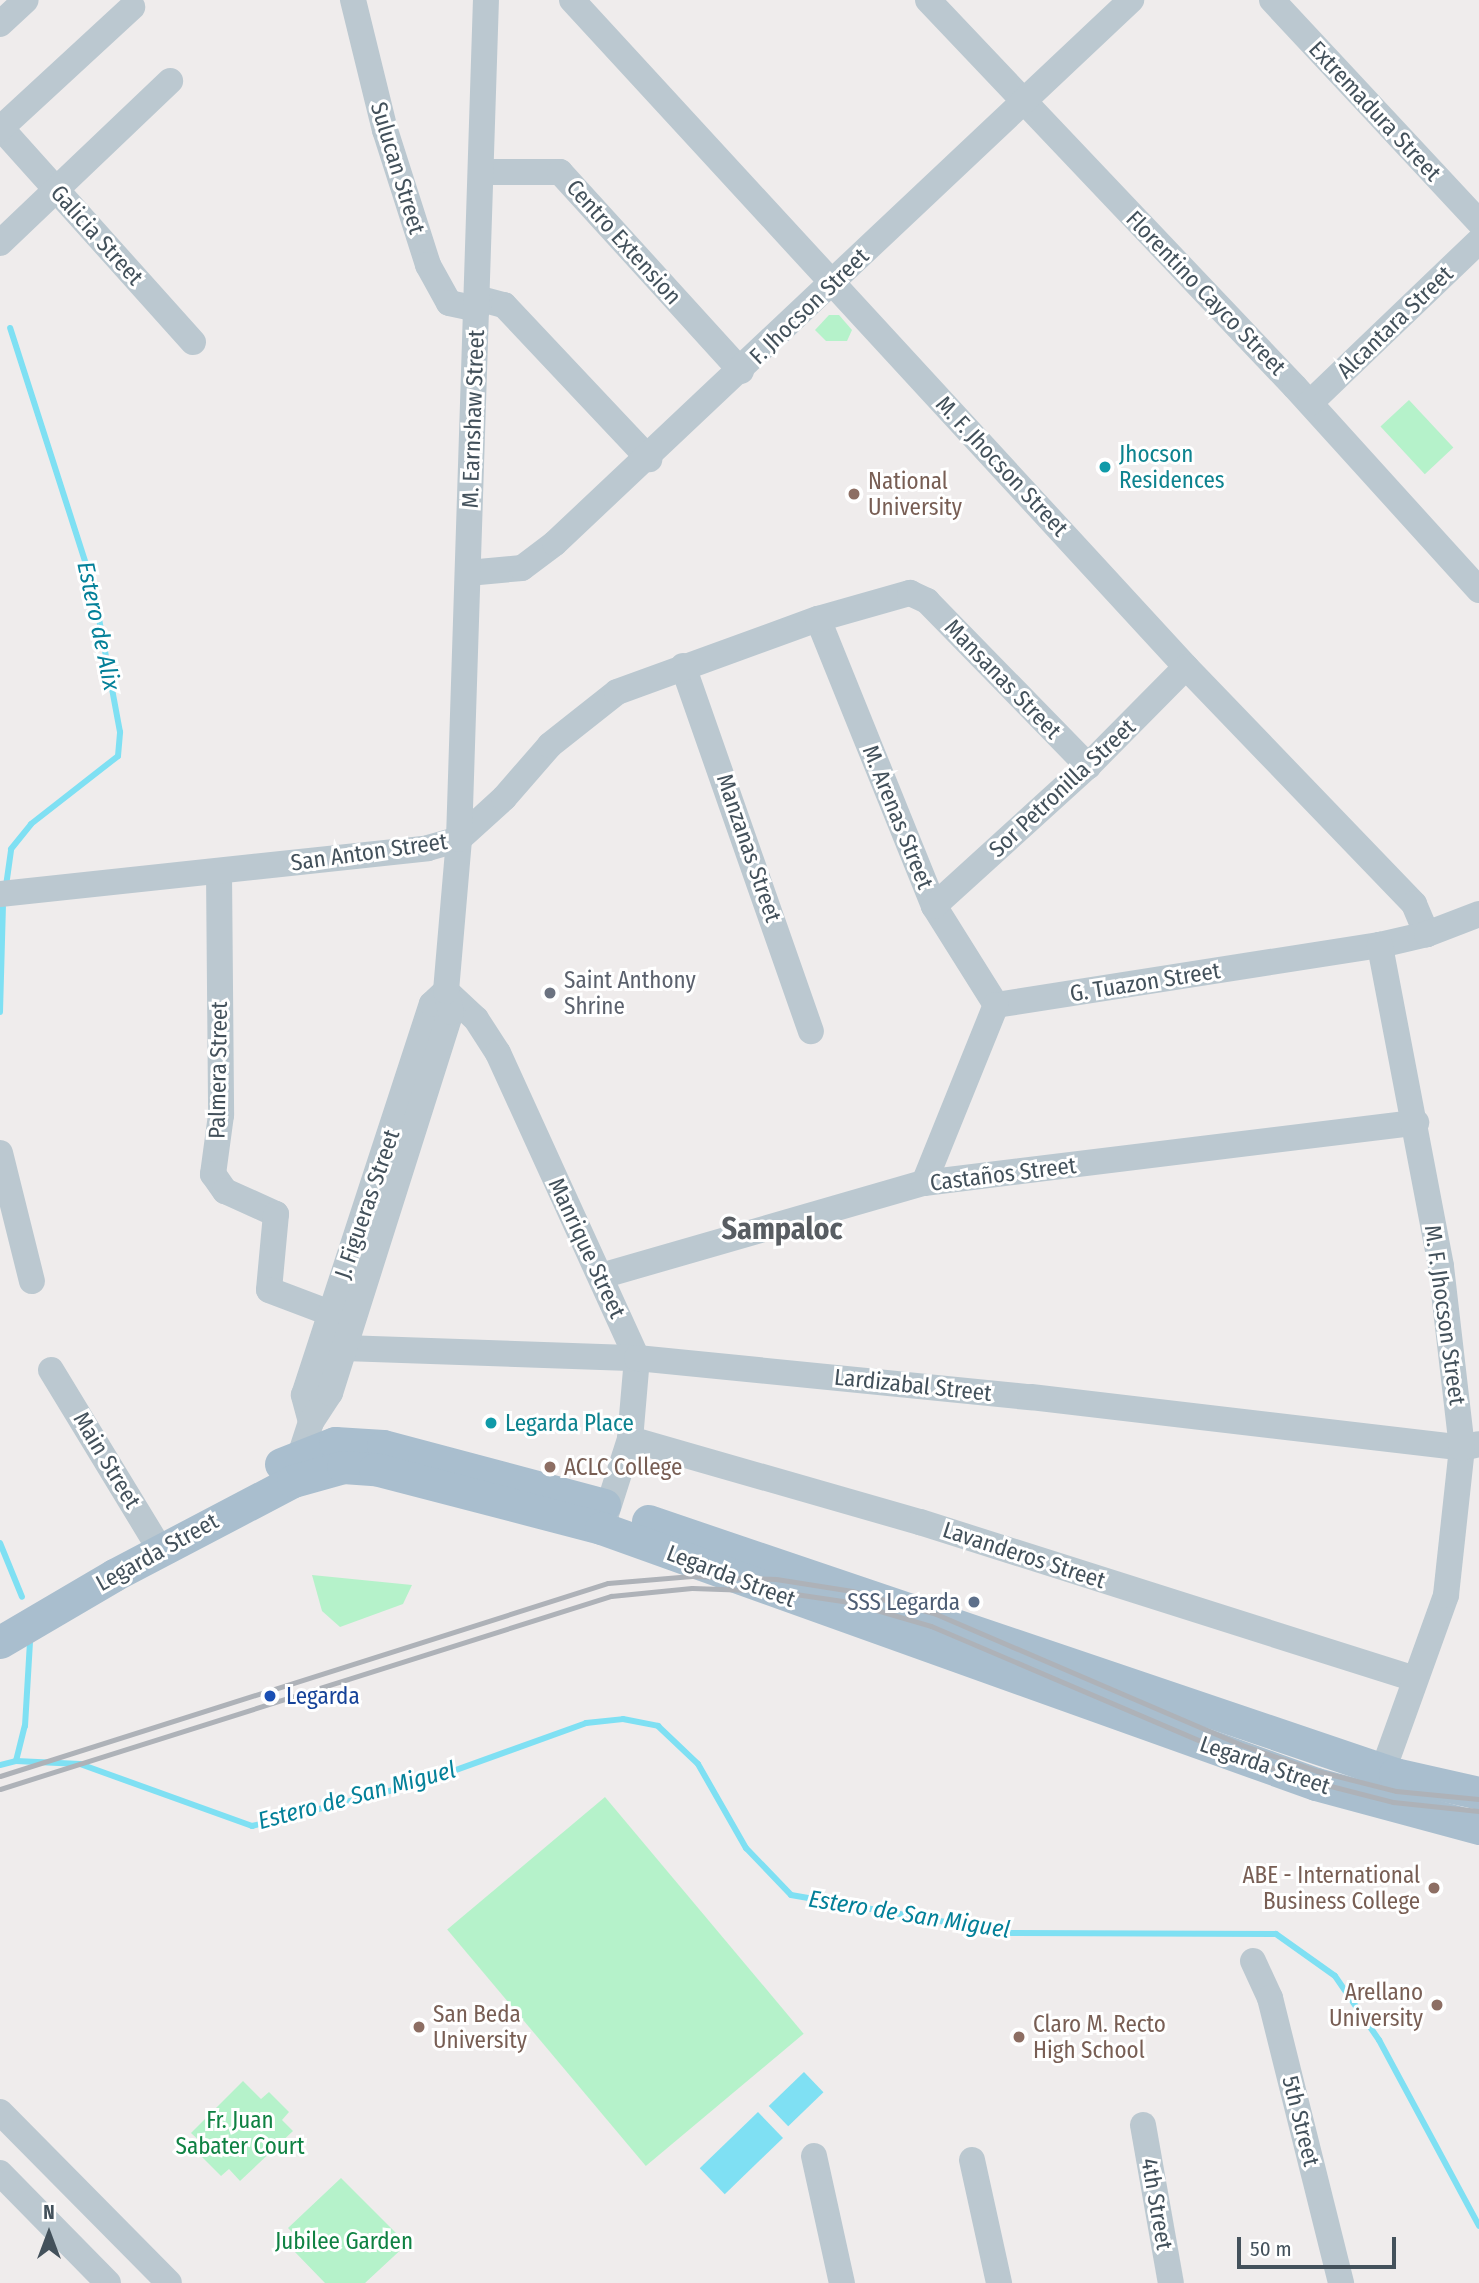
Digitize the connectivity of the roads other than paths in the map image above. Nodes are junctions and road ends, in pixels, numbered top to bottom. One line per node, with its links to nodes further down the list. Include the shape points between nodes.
1 (26, 0): 9 (street)
2 (353, 0): 19 (street, Sulucan Street, via 385,130 428,265 449,303)
3 (486, 0): 13 (street, M. Earnshaw Street)
4 (572, 0): 18 (street, M. F. Jhocson Street)
5 (928, 0): 11 (street, Florentino Cayco Street)
6 (1132, 0): 11 (street, F. Jhocson Street)
7 (1272, 0): 15 (street, Extremadura Street)
8 (132, 7): 12 (street)
9 (0, 24)
10 (170, 81): 14 (street)
11 (1024, 102): 18 (street, F. Jhocson Street); 22 (street, Florentino Cayco Street)
12 (0, 128): 14 (street, Galicia Street)
13 (482, 172): 19 (street, M. Earnshaw Street); 21 (street, Centro Extension, via 561,172)
14 (55, 188): 17 (street); 20 (street, Galicia Street)
15 (1479, 222)
16 (1479, 241): 22 (street, Alcantara Street)
17 (0, 243)
18 (833, 281): 21 (street, F. Jhocson Street); 29 (street, M. F. Jhocson Street)
19 (477, 304): 23 (street, Sulucan Street, via 504,305); 24 (street, M. Earnshaw Street)
20 (193, 342)
21 (741, 371): 23 (street, F. Jhocson Street)
22 (1310, 403): 25 (street, Florentino Cayco Street)
23 (649, 459): 24 (street, F. Jhocson Street, via 522,568)
24 (468, 573): 31 (street, M. Earnshaw Street)
25 (1479, 590)
26 (916, 593): 27 (street, San Anton Street); 30 (street, Mansanas Street)
27 (818, 619): 28 (street, San Anton Street); 34 (street, M. Arenas Street)
28 (683, 666): 31 (street, San Anton Street, via 617,692 550,745 504,798); 40 (street, Manzanas Street)
29 (1186, 667): 30 (street, Sor Petronilla Street); 36 (street, M. F. Jhocson Street, via 1414,904)
30 (1088, 766): 34 (street, Sor Petronilla Street)
31 (459, 839): 32 (street, San Anton Street, via 428,848); 38 (street, J. Figueras Street)
32 (219, 872): 33 (street, San Anton Street); 47 (street, Palmera Street, via 221,1115 213,1174 225,1191 276,1214 269,1290)
33 (0, 894)
34 (934, 906): 39 (street, M. Arenas Street)
35 (1479, 914): 36 (street, G. Tuazon Street)
36 (1427, 934): 37 (street, G. Tuazon Street)
37 (1380, 945): 39 (street, G. Tuazon Street); 41 (street, M. F. Jhocson Street)
38 (446, 991): 44 (street, J. Figueras Street, via 451,1012 444,1038); 45 (street, Manrique Street, via 476,1019 498,1053)
39 (996, 1005): 43 (street)
40 (811, 1031)
41 (1416, 1123): 43 (street, Castaños Street); 53 (street, M. F. Jhocson Street)
42 (0, 1153): 46 (street)
43 (923, 1183): 45 (street, Castaños Street)
44 (370, 1230): 47 (street, J. Figueras Street); 48 (street, J. Figueras Street)
45 (601, 1276): 49 (street, Manrique Street)
46 (32, 1281)
47 (330, 1313): 51 (street, J. Figueras Street, via 304,1395)
48 (344, 1348): 49 (street, Lardizabal Street); 51 (street, J. Figueras Street, via 330,1393)
49 (637, 1358): 52 (street, Manrique Street); 53 (street, Lardizabal Street)
50 (51, 1370): 56 (street, Main Street)
51 (311, 1422): 54 (street, J. Figueras Street)
52 (630, 1439): 55 (street, Manrique Street); 59 (street, Lavanderos Street, via 920,1522)
53 (1471, 1446): 59 (street, M. F. Jhocson Street, via 1446,1595)
54 (296, 1469): 55 (main road, Legarda Street, via 345,1442 383,1446); 56 (main road, Legarda Street, via 242,1480)
55 (605, 1517): 60 (main road, Legarda Street); 62 (main road, Legarda Street, via 741,1581)
56 (155, 1542): 57 (main road, Legarda Street); 58 (main road, Legarda Street)
57 (0, 1618)
58 (0, 1642)
59 (1415, 1679): 60 (street, M. F. Jhocson Street)
60 (1383, 1770): 61 (main road, Legarda Street); 62 (street, M. F. Jhocson Street)
61 (1479, 1793)
62 (1373, 1802): 63 (main road, Legarda Street)
63 (1479, 1828)
64 (1253, 1961): 75 (street, 5th Street, via 1270,1998)
65 (0, 2112): 71 (street)
66 (1143, 2126): 74 (street, 4th Street)
67 (814, 2156): 72 (street)
68 (972, 2160): 73 (street)
69 (0, 2173): 70 (street)
70 (108, 2283)
71 (169, 2283)
72 (842, 2283)
73 (999, 2283)
74 (1171, 2283)
75 (1341, 2283)

